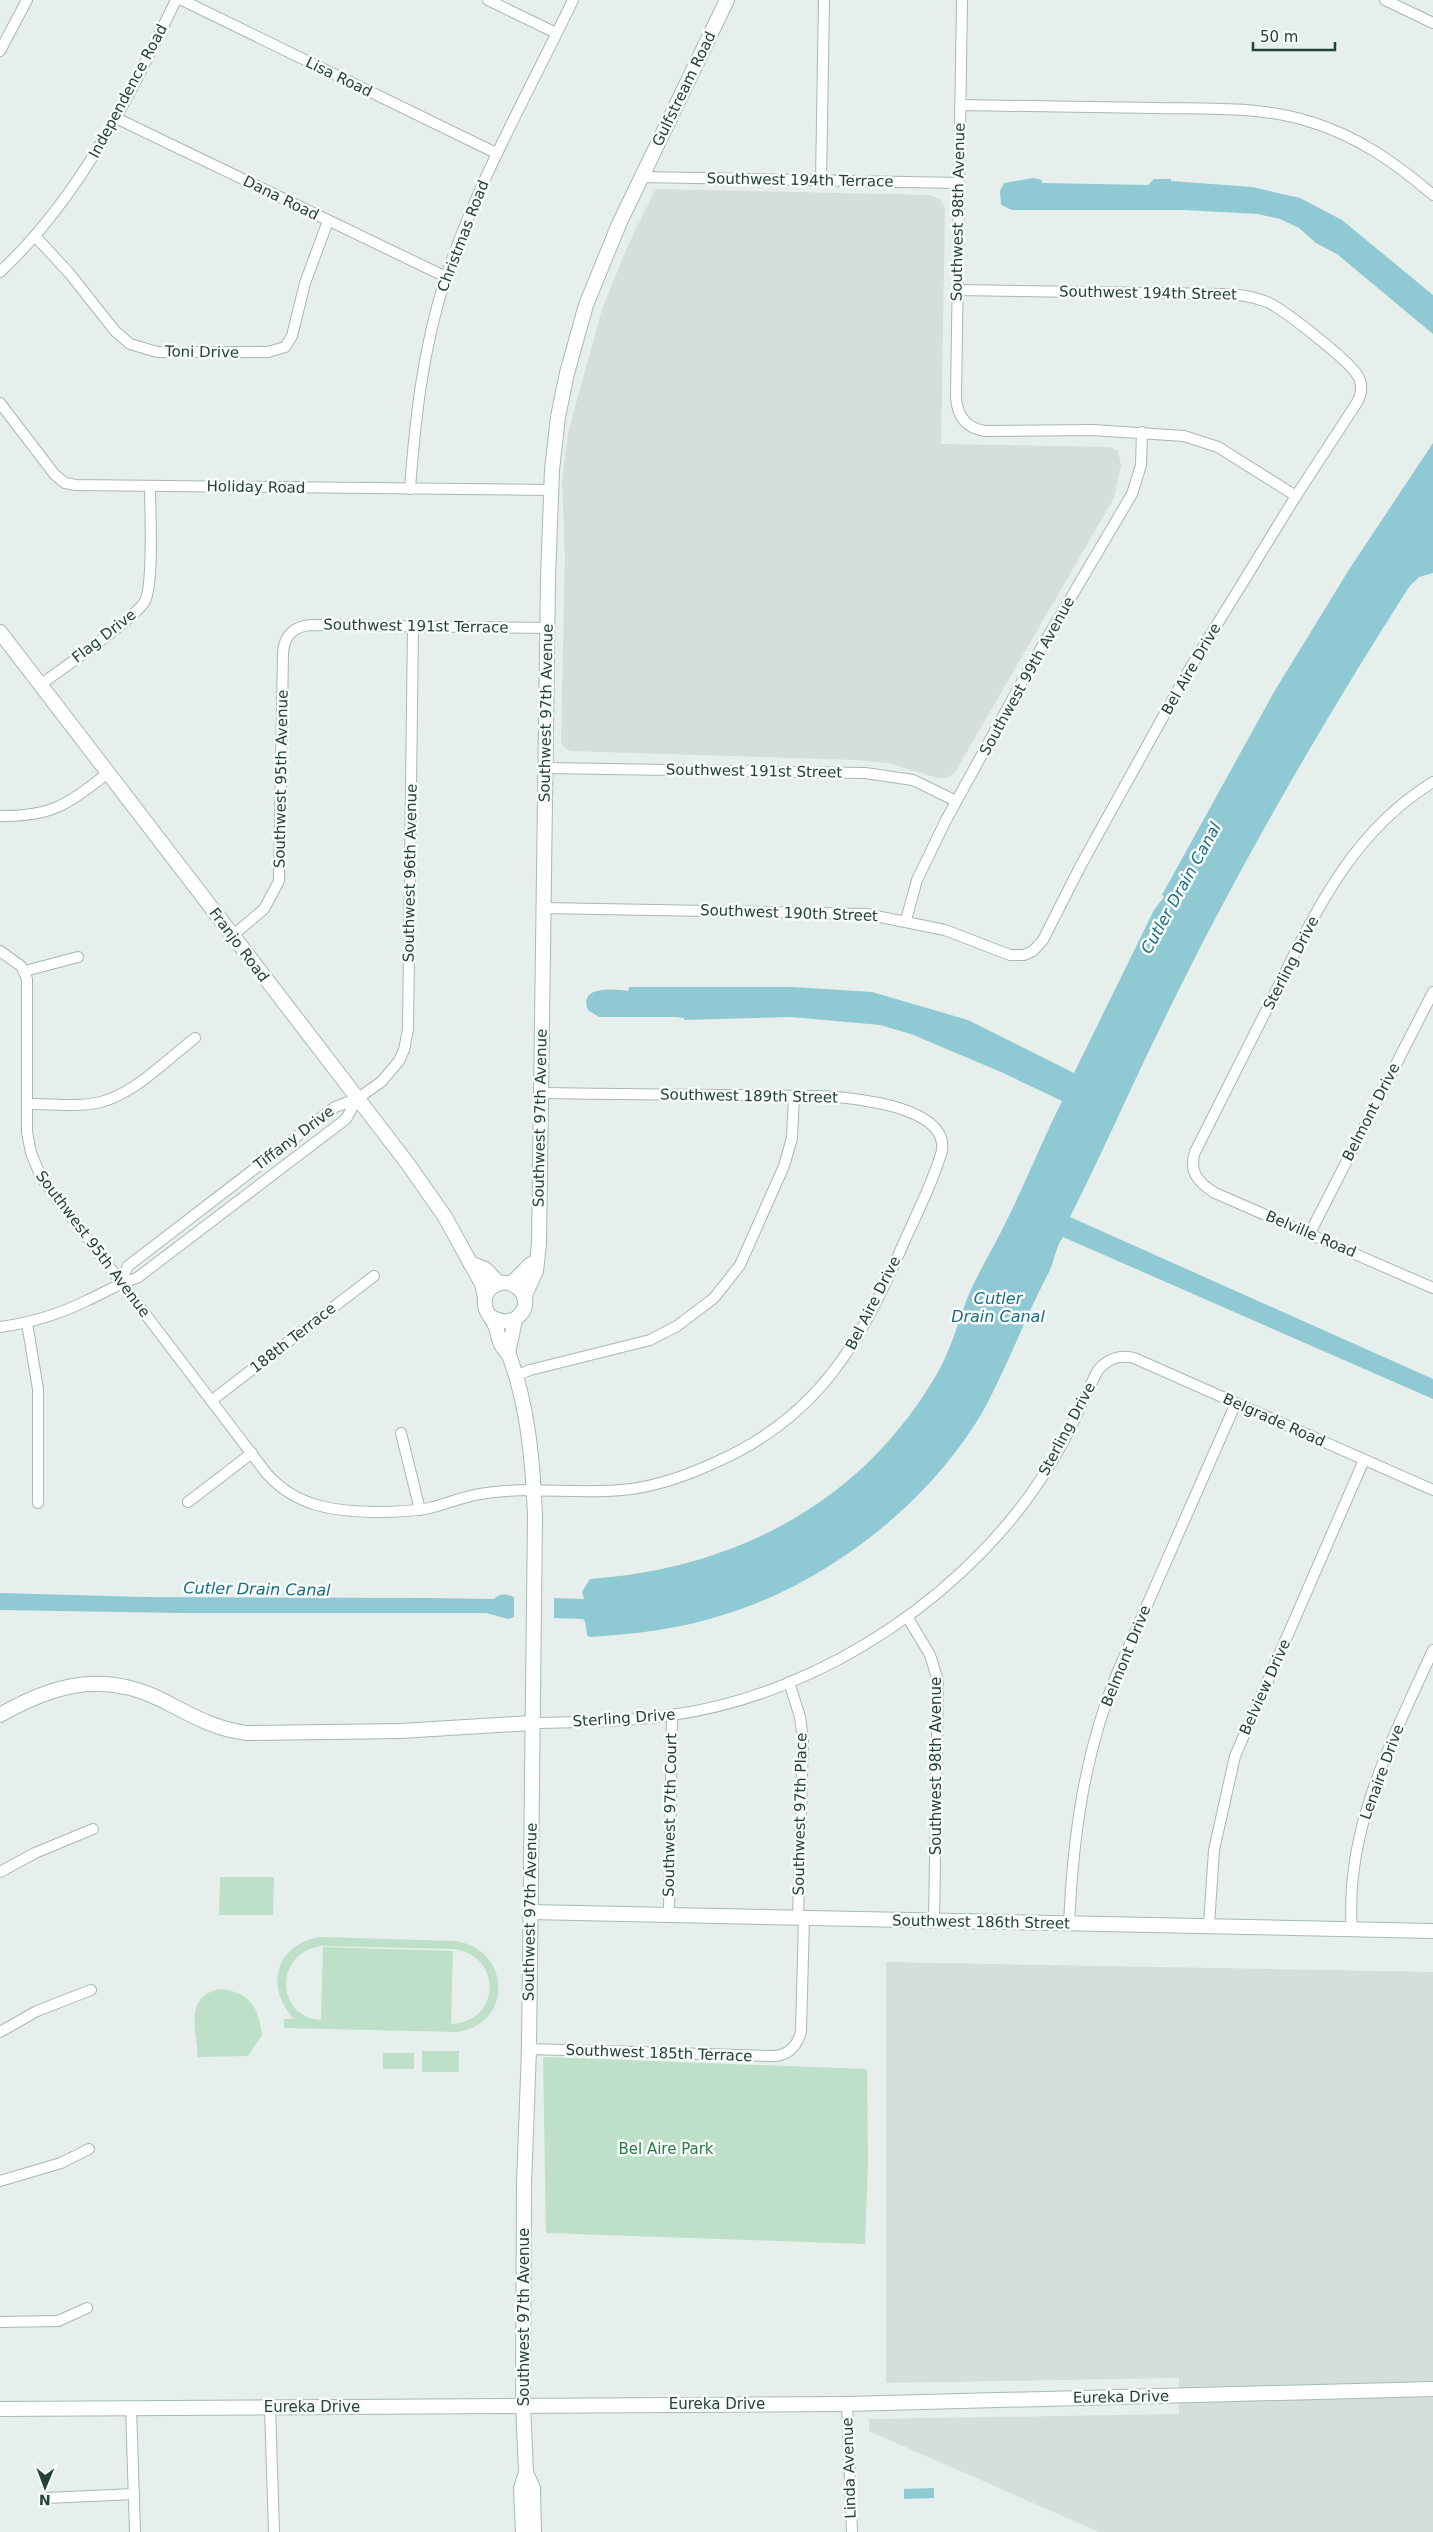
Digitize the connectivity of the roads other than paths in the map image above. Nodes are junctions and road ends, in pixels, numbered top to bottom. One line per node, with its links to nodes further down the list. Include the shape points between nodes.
1 (26, 0): 12 (street)
2 (176, 0): 14 (street, Independence Road)
3 (182, 0): 15 (street, Lisa Road)
4 (488, 0): 11 (street)
5 (573, 0): 11 (street, Christmas Road)
6 (726, 0): 16 (street, Gulfstream Road)
7 (824, 0): 17 (street)
8 (962, 0): 13 (street, Southwest 98th Avenue)
9 (1384, 0): 10 (street)
10 (1433, 23)
11 (556, 33): 15 (street, Christmas Road)
12 (0, 51)
13 (960, 105): 18 (street, Southwest 98th Avenue); 19 (street, via 1229,109 1287,116 1324,126 1367,146)
14 (116, 118): 20 (street, Dana Road); 21 (street, Independence Road, via 90,163)
15 (496, 153): 23 (street, Christmas Road, via 470,211)
16 (641, 177): 17 (street, Southwest 194th Terrace); 30 (street, Southwest 97th Avenue, via 593,284 576,338 558,417)
17 (821, 181): 18 (street, Southwest 194th Terrace)
18 (959, 183): 24 (street, Southwest 98th Avenue)
19 (1433, 195)
20 (328, 221): 21 (street, Toni Drive, via 306,278 292,336 285,347 268,352 163,352 136,347 115,331 78,282); 23 (street, Dana Road)
21 (35, 236): 22 (street, Independence Road)
22 (0, 272)
23 (446, 278): 29 (street, Christmas Road, via 421,380)
24 (958, 290): 25 (street, Southwest 194th Street, via 1250,296 1290,316 1353,369); 27 (street, Southwest 98th Avenue, via 956,397 959,414 973,428 985,431)
25 (1361, 387): 31 (street, Bel Aire Drive, via 1356,404)
26 (0, 404): 28 (street, Holiday Road, via 55,475 65,483)
27 (1142, 432): 31 (street, via 1184,436 1215,445); 40 (street, Southwest 99th Avenue, via 1141,465 1132,494)
28 (150, 486): 29 (street, Holiday Road); 36 (street, Flag Drive, via 149,584 144,603)
29 (410, 489): 30 (street, Holiday Road)
30 (551, 490): 33 (street, Southwest 97th Avenue)
31 (1296, 496): 46 (street, Bel Aire Drive, via 1189,670 1043,940)
32 (413, 626): 33 (street, Southwest 191st Terrace); 34 (street, Southwest 191st Terrace, via 306,625 293,630); 53 (street, Southwest 96th Avenue, via 407,1040 394,1068)
33 (547, 628): 37 (street, Southwest 97th Avenue)
34 (288, 636): 44 (street, Southwest 95th Avenue, via 283,653 279,881 264,909)
35 (2, 639): 36 (street, Franjo Road)
36 (40, 684): 38 (street, Franjo Road)
37 (546, 768): 40 (street, Southwest 191st Street, via 865,773 913,780); 42 (street, Southwest 97th Avenue)
38 (108, 773): 41 (street, via 53,810 35,815); 44 (street, Franjo Road)
39 (1433, 782): 56 (street, Sterling Drive, via 1402,803 1377,826 1336,878 1293,956 1195,1152)
40 (956, 801): 43 (street, Southwest 99th Avenue, via 919,876)
41 (0, 816)
42 (544, 908): 43 (street, Southwest 190th Street, via 840,912); 51 (street, Southwest 97th Avenue)
43 (906, 920): 46 (street, Southwest 190th Street, via 958,934 1010,955)
44 (232, 936): 53 (street, Franjo Road)
45 (0, 951): 48 (street)
46 (1027, 954)
47 (78, 957): 48 (street)
48 (25, 971): 54 (street, Southwest 95th Avenue, via 28,994)
49 (1433, 992): 57 (street, Belmont Drive)
50 (195, 1038): 54 (street, via 136,1084 107,1100 86,1104)
51 (540, 1093): 52 (street, Southwest 189th Street); 59 (street, Southwest 97th Avenue, via 539,1244)
52 (794, 1096): 55 (street, Southwest 189th Street, via 856,1099 902,1110 930,1124 939,1133); 72 (street, via 793,1132 784,1166 740,1265 714,1298 677,1326 650,1340)
53 (357, 1099): 58 (street, Franjo Road, via 429,1194); 61 (street, Tiffany Drive, via 335,1107 128,1266); 61 (street, Tiffany Drive, via 346,1120 137,1278)
54 (27, 1104): 61 (street, Southwest 95th Avenue, via 28,1143 37,1170)
55 (942, 1143): 79 (street, Bel Aire Drive, via 934,1173 866,1325 835,1371 785,1422 727,1458 657,1484 618,1491)
56 (1194, 1173): 57 (street, Belville Road, via 1215,1193)
57 (1310, 1233): 63 (street, Belville Road)
58 (470, 1263): 62 (street, Franjo Road); 64 (street, Franjo Road, via 482,1284)
59 (535, 1264): 62 (street); 65 (street, Southwest 97th Avenue, via 534,1276)
60 (374, 1276): 73 (street, 188th Terrace)
61 (120, 1282): 68 (street, Tiffany Drive, via 78,1305); 73 (street, Southwest 95th Avenue)
62 (505, 1283): 64 (street, via 492,1286); 65 (street, via 522,1291)
63 (1433, 1288)
64 (485, 1297): 66 (street, via 484,1304)
65 (524, 1297): 67 (street, via 524,1310)
66 (490, 1316): 67 (street, via 502,1322); 70 (street, Southwest 97th Avenue)
67 (515, 1320): 70 (street, Southwest 97th Avenue)
68 (27, 1323): 69 (street, Tiffany Drive); 81 (street, via 38,1389)
69 (0, 1327)
70 (508, 1353): 72 (street, Southwest 97th Avenue)
71 (1113, 1358): 74 (street, Belgrade Road, via 1134,1358); 83 (street, Sterling Drive, via 1098,1370 1054,1458 1021,1506 978,1555)
72 (515, 1376): 79 (street, Southwest 97th Avenue, via 528,1435)
73 (212, 1401): 76 (street, Southwest 95th Avenue)
74 (1236, 1403): 77 (street, Belgrade Road); 95 (street, Belmont Drive, via 1104,1708 1088,1762 1077,1818)
75 (401, 1433): 82 (street)
76 (252, 1453): 80 (street); 82 (street, Southwest 95th Avenue, via 280,1487 322,1508 378,1512)
77 (1364, 1460): 78 (street, Belgrade Road); 96 (street, Belview Drive, via 1235,1756 1214,1850)
78 (1433, 1490)
79 (534, 1491): 82 (street, Bel Aire Drive, via 485,1493); 88 (street, Southwest 97th Avenue)
80 (188, 1502)
81 (38, 1503)
82 (420, 1510)
83 (908, 1618): 85 (street, Sterling Drive, via 844,1656); 94 (street, Southwest 98th Avenue, via 930,1655 938,1681)
84 (1433, 1650): 97 (street, Lenaire Drive, via 1377,1778 1364,1818 1353,1870)
85 (789, 1682): 87 (street, Sterling Drive, via 730,1702); 93 (street, Southwest 97th Place, via 803,1740)
86 (0, 1715): 88 (street, Sterling Drive, via 48,1692 98,1683 143,1692 203,1722 226,1730 247,1732 384,1732)
87 (672, 1715): 88 (street, Sterling Drive); 92 (street, Southwest 97th Court)
88 (532, 1723): 91 (street, Southwest 97th Avenue)
89 (93, 1829): 90 (street, via 35,1853)
90 (0, 1872)
91 (530, 1912): 92 (street, Southwest 186th Street); 101 (street, Southwest 97th Avenue)
92 (669, 1915): 93 (street, Southwest 186th Street)
93 (801, 1918): 94 (street, Southwest 186th Street); 102 (street, Southwest 97th Place, via 801,2031 796,2044)
94 (934, 1922): 95 (street, Southwest 186th Street)
95 (1069, 1924): 96 (street, Southwest 186th Street)
96 (1209, 1925): 97 (street, Southwest 186th Street)
97 (1352, 1930): 98 (street, Southwest 186th Street)
98 (1433, 1931)
99 (91, 1990): 100 (street, via 30,2014)
100 (0, 2032)
101 (529, 2049): 102 (street, Southwest 185th Terrace, via 777,2056); 108 (street, Southwest 97th Avenue, via 524,2185)
102 (788, 2052)
103 (89, 2149): 104 (street, via 61,2163)
104 (0, 2181)
105 (87, 2308): 106 (street, via 58,2321)
106 (0, 2322)
107 (1433, 2389): 109 (street, Eureka Drive)
108 (523, 2404): 109 (street, Eureka Drive); 111 (street, Eureka Drive); 113 (street, Southwest 97th Avenue)
109 (847, 2404): 120 (street, Linda Avenue)
110 (131, 2407): 111 (street, Eureka Drive); 112 (street, Eureka Drive); 114 (street)
111 (270, 2407): 117 (street)
112 (0, 2409)
113 (526, 2473): 118 (street, Southwest 97th Avenue, via 521,2488); 119 (street, Southwest 97th Avenue, via 533,2488)
114 (134, 2494): 115 (street); 116 (street)
115 (46, 2498)
116 (136, 2532)
117 (274, 2532)
118 (523, 2532)
119 (534, 2532)
120 (852, 2532)

